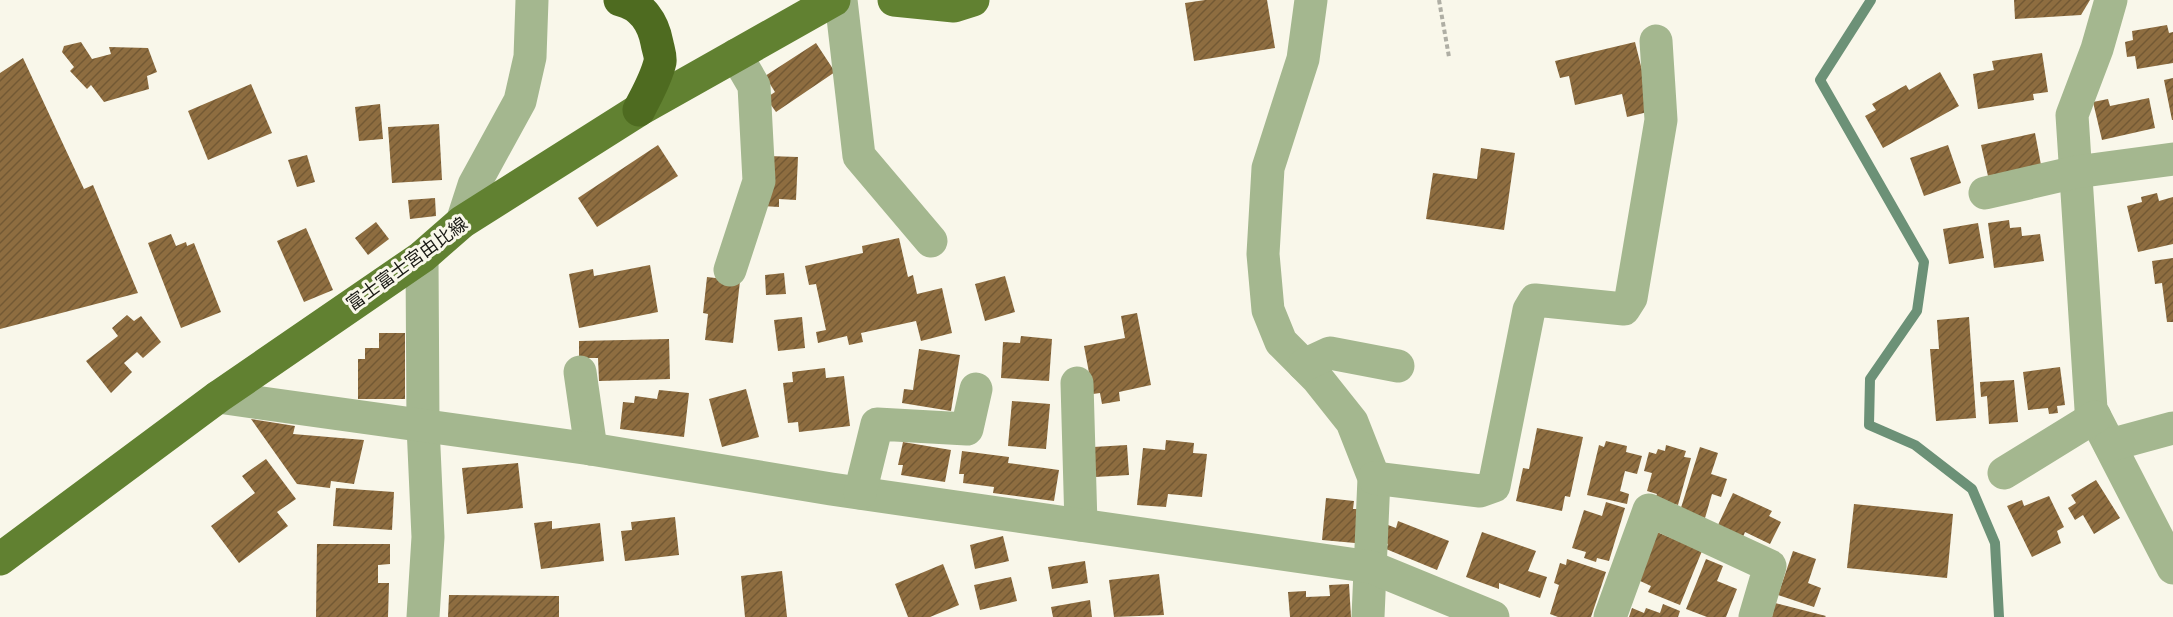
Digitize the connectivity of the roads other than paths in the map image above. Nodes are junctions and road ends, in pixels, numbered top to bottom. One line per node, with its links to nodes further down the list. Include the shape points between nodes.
1 (532, 0): 15 (street, via 530,57 520,101 474,185)
2 (620, 0): 11 (highway, via 645,13 654,30 660,59 653,84)
3 (834, 0): 10 (main road, 富士富士宮由比線)
4 (841, 0): 16 (street, via 859,156)
5 (894, 0): 6 (main road, via 954,6)
6 (973, 0)
7 (1311, 0): 19 (street, via 1303,59 1268,168 1263,254 1268,310 1281,342)
8 (2111, 0): 13 (street, via 2072,115)
9 (1656, 42): 30 (street, via 1661,120 1631,298 1624,309 1535,300 1528,310 1494,486 1480,491)
10 (736, 55): 11 (main road, 富士富士宮由比線); 18 (street, via 754,86 759,181)
11 (639, 110): 15 (main road, 富士富士宮由比線)
12 (2173, 159): 13 (street)
13 (2076, 172): 14 (street); 27 (street, via 2091,409)
14 (1985, 193)
15 (462, 222): 17 (main road, 富士富士宮由比線)
16 (931, 241)
17 (422, 257): 24 (main road, 富士富士宮由比線); 25 (street)
18 (730, 270)
19 (1304, 365): 20 (street, via 1330,353); 30 (street, via 1352,422)
20 (1398, 366)
21 (580, 372): 28 (street)
22 (1077, 383): 32 (street)
23 (976, 388): 31 (street, via 967,429 877,424)
24 (218, 398): 25 (street); 33 (main road, 富士富士宮由比線)
25 (423, 426): 28 (street); 36 (street, via 428,537)
26 (2173, 428): 27 (street)
27 (2103, 431): 29 (street); 35 (street)
28 (591, 449): 31 (street)
29 (2004, 473)
30 (1374, 478): 34 (street)
31 (860, 493): 32 (street)
32 (1081, 525): 34 (street)
33 (0, 559)
34 (1371, 567): 37 (street); 38 (street)
35 (2173, 568)
36 (423, 617)
37 (1368, 617)
38 (1493, 617)
39 (1610, 617): 40 (street, via 1649,510 1770,566)
40 (1755, 617)

